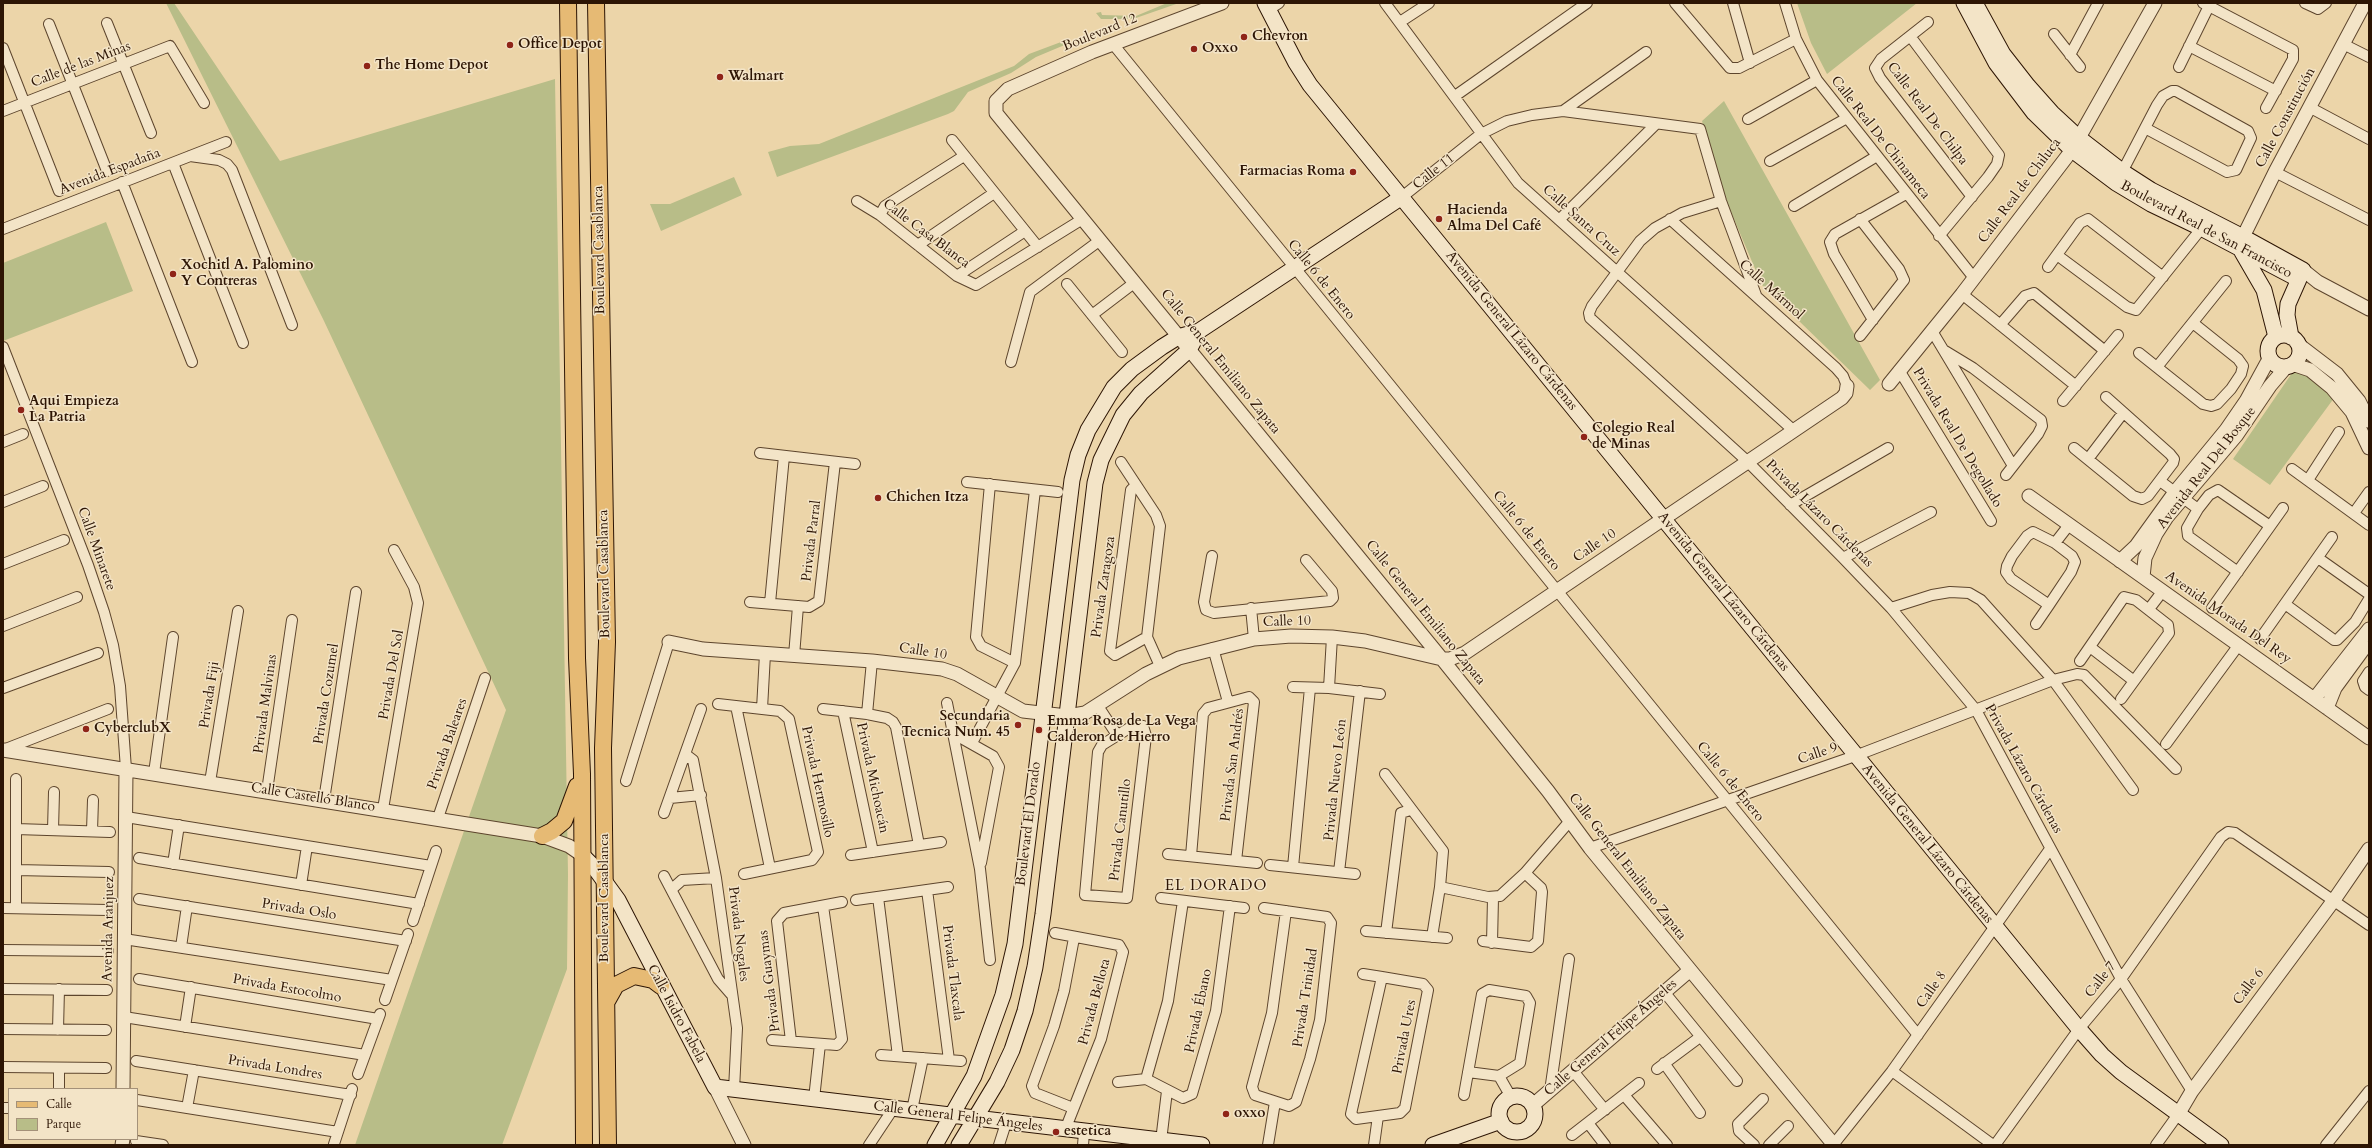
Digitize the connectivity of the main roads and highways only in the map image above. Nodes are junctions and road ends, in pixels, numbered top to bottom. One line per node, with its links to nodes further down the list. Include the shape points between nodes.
1 (568, 3): 14 (main road, Boulevard Casablanca, via 577,658)
2 (596, 3): 17 (main road, Boulevard Casablanca, via 607,642 603,748)
3 (1964, 3): 6 (main road, Boulevard Real de San Francisco, via 1996,63 2034,113)
4 (1975, 3): 6 (main road, Boulevard Real de San Francisco, via 2003,54)
5 (1271, 5): 7 (main road, Avenida General Lázaro Cárdenas, via 1296,63 1310,85)
6 (2076, 144): 8 (main road, Boulevard Real de San Francisco, via 2120,178 2151,190)
7 (1402, 197): 9 (main road, Calle 11); 33 (main road, Avenida General Lázaro Cárdenas, via 2079,1029 2121,1072)
8 (2242, 243): 11 (main road, via 2264,290); 12 (main road, Boulevard Real de San Francisco, via 2301,275 2290,299 2287,315)
9 (1199, 331): 10 (main road, Calle 11); 13 (main road, Calle 11)
10 (1178, 337): 21 (main road, Boulevard El Dorado, via 1132,369 1114,387 1100,408 1078,454 1072,480 1015,944 1003,995 987,1041 974,1076)
11 (2276, 337): 12 (main road, via 2281,335); 12 (main road, via 2269,346 2270,357 2277,365 2290,365 2299,355)
12 (2295, 341)
13 (1189, 350): 22 (main road, Boulevard El Dorado, via 1141,393 1123,415 1101,460 1095,483 1043,914 1033,974 1025,1011 1012,1050)
14 (582, 774): 15 (main road, via 564,821); 16 (main road, Boulevard Casablanca)
15 (542, 836)
16 (582, 855): 17 (main road, Calle Castelló Blanco); 27 (main road, Boulevard Casablanca)
17 (606, 883): 18 (main road, Calle Isidro Fabela, via 618,900); 19 (main road, Boulevard Casablanca)
18 (661, 986): 19 (main road, via 644,976 629,978 616,985); 20 (main road, Calle Isidro Fabela)
19 (606, 1002): 28 (main road, Boulevard Casablanca)
20 (715, 1087): 21 (main road, Calle General Felipe Ángeles)
21 (953, 1116): 22 (main road, Calle General Felipe Ángeles); 29 (main road, Boulevard El Dorado)
22 (976, 1119): 25 (main road, Calle General Felipe Ángeles, via 1065,1130); 30 (main road, Boulevard El Dorado)
23 (1501, 1121): 24 (main road); 24 (main road, via 1500,1109 1511,1097 1524,1097 1533,1105 1534,1122); 32 (main road)
24 (1514, 1138)
25 (1084, 1139): 26 (main road, Calle General Felipe Ángeles)
26 (1186, 1144): 31 (main road, Calle General Felipe Ángeles)
27 (584, 1145)
28 (608, 1145)
29 (935, 1145)
30 (959, 1145)
31 (1202, 1145)
32 (1433, 1145)
33 (2221, 1145)

